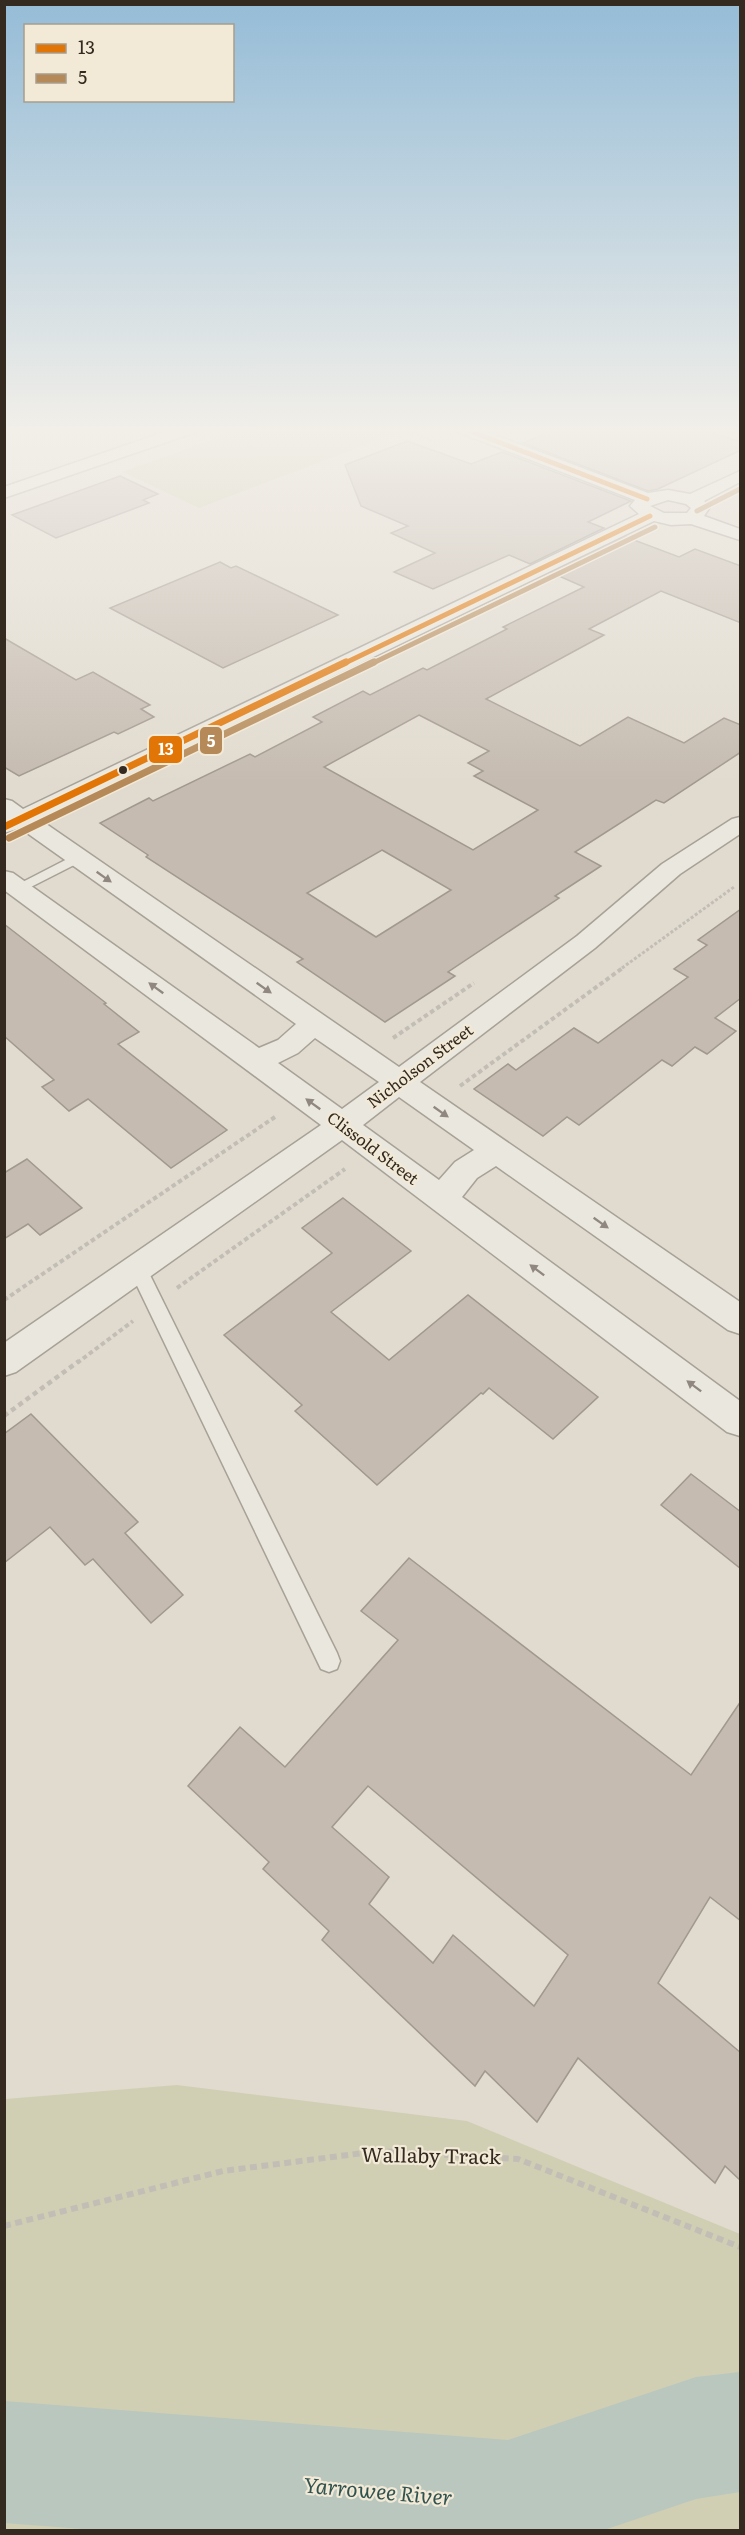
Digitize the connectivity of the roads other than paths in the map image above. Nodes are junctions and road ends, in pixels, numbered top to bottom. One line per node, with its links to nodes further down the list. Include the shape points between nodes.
1 (568, 546): 2 (street)
2 (10, 817): 4 (street)
3 (741, 824): 8 (street, Nicholson Street, via 671,869 586,942)
4 (77, 858): 5 (lane); 6 (street, one-way to 6)
5 (11, 883): 7 (street, Clissold Street, one-way to 5)
6 (312, 1022): 7 (street, via 292,1045); 8 (street)
7 (255, 1060): 9 (street, Clissold Street, one-way to 7)
8 (400, 1082): 9 (street, Nicholson Street); 10 (street, one-way to 10)
9 (342, 1125): 11 (street, Clissold Street); 12 (street, Nicholson Street)
10 (499, 1153): 11 (street, via 479,1159 464,1170); 13 (street, one-way to 13)
11 (443, 1200): 15 (street, Clissold Street, one-way to 11)
12 (138, 1269): 14 (street, Nicholson Street); 16 (lane)
13 (741, 1320)
14 (4, 1362)
15 (741, 1421)
16 (329, 1661)

